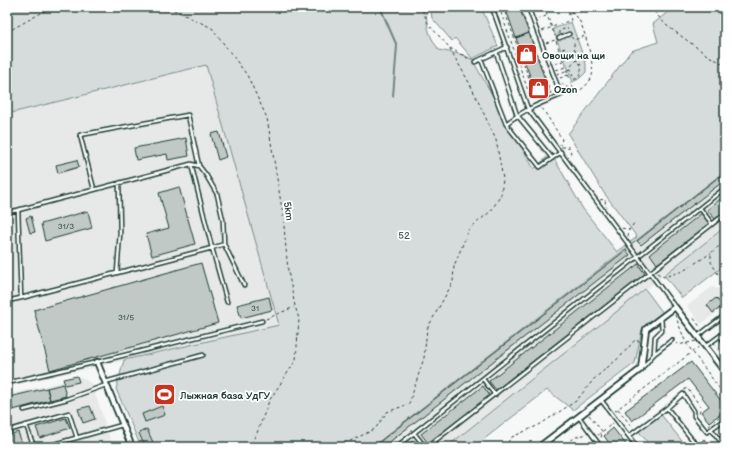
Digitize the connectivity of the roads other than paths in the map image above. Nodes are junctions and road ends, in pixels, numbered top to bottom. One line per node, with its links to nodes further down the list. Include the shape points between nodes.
1 (492, 7): 5 (lane)
2 (528, 7): 9 (lane, via 561,95 538,102)
3 (569, 34): 4 (lane)
4 (559, 38)
5 (507, 47): 6 (lane); 9 (lane)
6 (496, 52): 7 (lane); 10 (lane)
7 (481, 59): 8 (lane); 11 (lane)
8 (475, 62)
9 (528, 109): 10 (lane); 12 (lane)
10 (517, 115): 11 (lane); 13 (lane)
11 (506, 124): 13 (lane, via 540,167)
12 (561, 152): 13 (lane); 26 (lane)
13 (552, 158)
14 (191, 164): 15 (lane); 16 (lane); 25 (lane)
15 (199, 166): 18 (lane, via 188,115 80,135); 24 (lane, via 217,194 224,220)
16 (119, 183): 18 (lane); 28 (lane, via 120,233)
17 (725, 188): 19 (lane)
18 (94, 190): 20 (lane)
19 (700, 208): 23 (lane); 26 (lane)
20 (18, 210): 21 (lane); 30 (lane)
21 (7, 212)
22 (725, 214): 23 (lane)
23 (712, 224): 27 (lane)
24 (224, 244): 25 (lane); 29 (lane)
25 (212, 248): 28 (lane); 32 (lane)
26 (638, 256): 27 (lane); 47 (lane)
27 (651, 271): 33 (lane); 50 (lane)
28 (117, 273): 30 (lane)
29 (244, 285)
30 (21, 298): 31 (lane)
31 (7, 301)
32 (227, 302)
33 (675, 307): 35 (street); 40 (street)
34 (725, 315): 40 (lane, via 704,331)
35 (661, 317): 42 (lane, via 662,330 655,337); 45 (street, via 646,329)
36 (262, 321): 44 (lane)
37 (725, 332): 38 (lane)
38 (720, 336): 40 (lane, via 712,342); 41 (lane)
39 (672, 340): 42 (lane)
40 (702, 342): 46 (street)
41 (725, 343)
42 (654, 354): 45 (lane)
43 (203, 355): 49 (lane)
44 (97, 362): 48 (lane); 49 (street)
45 (641, 369): 51 (street)
46 (725, 372)
47 (483, 379): 50 (lane); 60 (lane)
48 (7, 382)
49 (106, 384): 53 (lane); 56 (street)
50 (495, 395): 68 (lane)
51 (602, 400): 54 (street); 61 (lane)
52 (667, 408): 58 (lane, via 683,394 694,411 694,416 707,432); 61 (lane); 71 (lane)
53 (24, 410)
54 (579, 417): 63 (lane); 69 (street)
55 (725, 419): 58 (lane)
56 (122, 424): 62 (lane); 66 (street)
57 (26, 425): 59 (lane); 62 (lane, via 69,413); 64 (lane)
58 (711, 429): 72 (lane)
59 (7, 431)
60 (414, 433): 67 (lane); 68 (lane)
61 (629, 436): 70 (lane)
62 (77, 438): 65 (lane)
63 (601, 446)
64 (34, 447)
65 (44, 447)
66 (132, 447)
67 (396, 447)
68 (426, 447)
69 (540, 447)
70 (637, 447)
71 (698, 447)
72 (725, 447)

